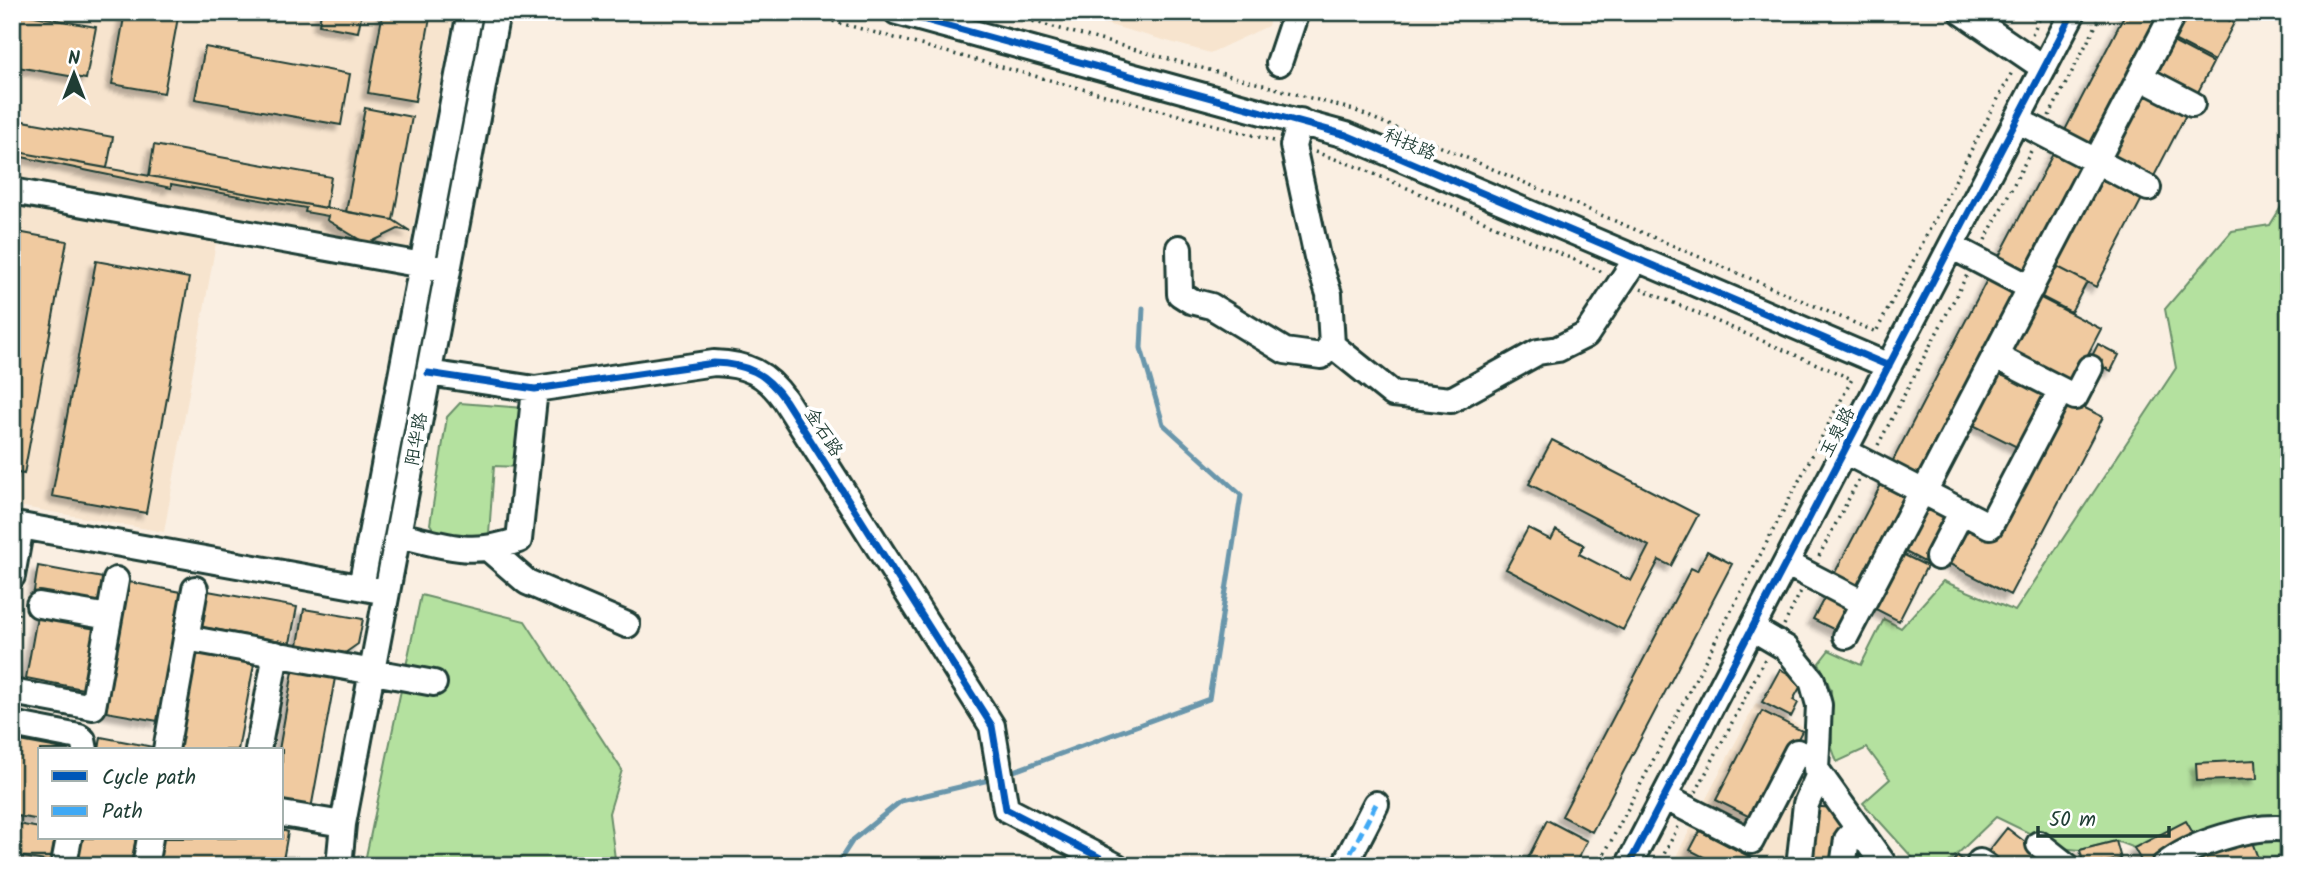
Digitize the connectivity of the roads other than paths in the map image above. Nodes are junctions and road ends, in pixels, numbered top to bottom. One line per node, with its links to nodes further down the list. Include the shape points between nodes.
1 (470, 12): 20 (street, 阳华路)
2 (497, 12): 21 (street, 阳华路)
3 (897, 12): 13 (street, 科技路)
4 (1296, 12): 8 (street)
5 (1962, 12): 9 (street)
6 (2073, 12): 9 (street, 玉泉路)
7 (2174, 12): 10 (street)
8 (1279, 63)
9 (2043, 68): 12 (street, 玉泉路)
10 (2140, 77): 11 (street); 14 (street)
11 (2192, 104)
12 (2017, 120): 14 (street); 17 (street, 玉泉路)
13 (1300, 121): 19 (street, 科技路, via 1388,151); 23 (street, via 1293,146 1329,293)
14 (2097, 161): 15 (street); 22 (street)
15 (2148, 188)
16 (12, 191): 20 (street)
17 (1951, 246): 22 (street); 25 (street, 玉泉路)
18 (1179, 248): 23 (street, via 1181,294 1191,301 1211,306 1286,351 1321,356)
19 (1637, 258): 23 (street, via 1586,335 1558,349 1538,352 1451,400 1393,394); 25 (street, 科技路)
20 (422, 265): 21 (street); 39 (street, 阳华路)
21 (448, 270): 27 (street, 阳华路)
22 (2031, 288): 24 (street)
23 (1332, 345)
24 (1995, 356): 29 (street); 31 (street)
25 (1889, 366): 30 (street, 玉泉路)
26 (2090, 368): 29 (street, via 2075,397)
27 (428, 373): 28 (street, 金石路); 33 (street, 阳华路)
28 (534, 389): 34 (street, via 519,540); 71 (street, 金石路, via 714,363 757,371 773,383 992,726 1006,809)
29 (2061, 390): 32 (street, via 1990,526)
30 (1844, 451): 31 (street); 36 (street, 玉泉路)
31 (1923, 491): 32 (street); 42 (street)
32 (1962, 511): 35 (street)
33 (399, 536): 34 (street); 41 (street, 阳华路)
34 (490, 550): 45 (street, via 527,582)
35 (1938, 557)
36 (1786, 563): 42 (street); 46 (street, 玉泉路)
37 (12, 576): 39 (street, via 22,526)
38 (116, 580): 44 (street)
39 (361, 587): 41 (street)
40 (195, 589): 48 (street)
41 (387, 592): 50 (street, 阳华路)
42 (1863, 603): 47 (street)
43 (39, 604): 44 (street)
44 (109, 617): 52 (street, via 93,707)
45 (627, 625)
46 (1752, 628): 58 (street, via 1776,640 1796,658 1815,688 1820,718 1815,759); 59 (street, 玉泉路)
47 (1846, 636)
48 (186, 638): 49 (street); 55 (street)
49 (276, 654): 50 (street); 56 (street)
50 (372, 671): 51 (street); 62 (street, 阳华路)
51 (434, 683)
52 (12, 692)
53 (12, 724): 54 (street, via 79,737)
54 (85, 748)
55 (166, 748)
56 (258, 748)
57 (1797, 752): 59 (street, via 1751,841)
58 (1819, 774): 63 (street); 74 (street, via 1806,804)
59 (1664, 797): 73 (street, 玉泉路)
60 (1376, 804): 72 (street)
61 (284, 814): 62 (street)
62 (343, 824): 70 (street, 阳华路)
63 (1857, 828): 75 (street, via 1847,839); 76 (street)
64 (2289, 829): 78 (street, via 2258,828 2203,843)
65 (69, 840): 68 (street)
66 (150, 840): 69 (street)
67 (2039, 844): 77 (street)
68 (64, 864)
69 (145, 866)
70 (339, 866)
71 (1116, 866)
72 (1344, 866)
73 (1628, 866)
74 (1799, 866)
75 (1843, 866)
76 (1885, 866)
77 (2067, 866)
78 (2164, 866)

